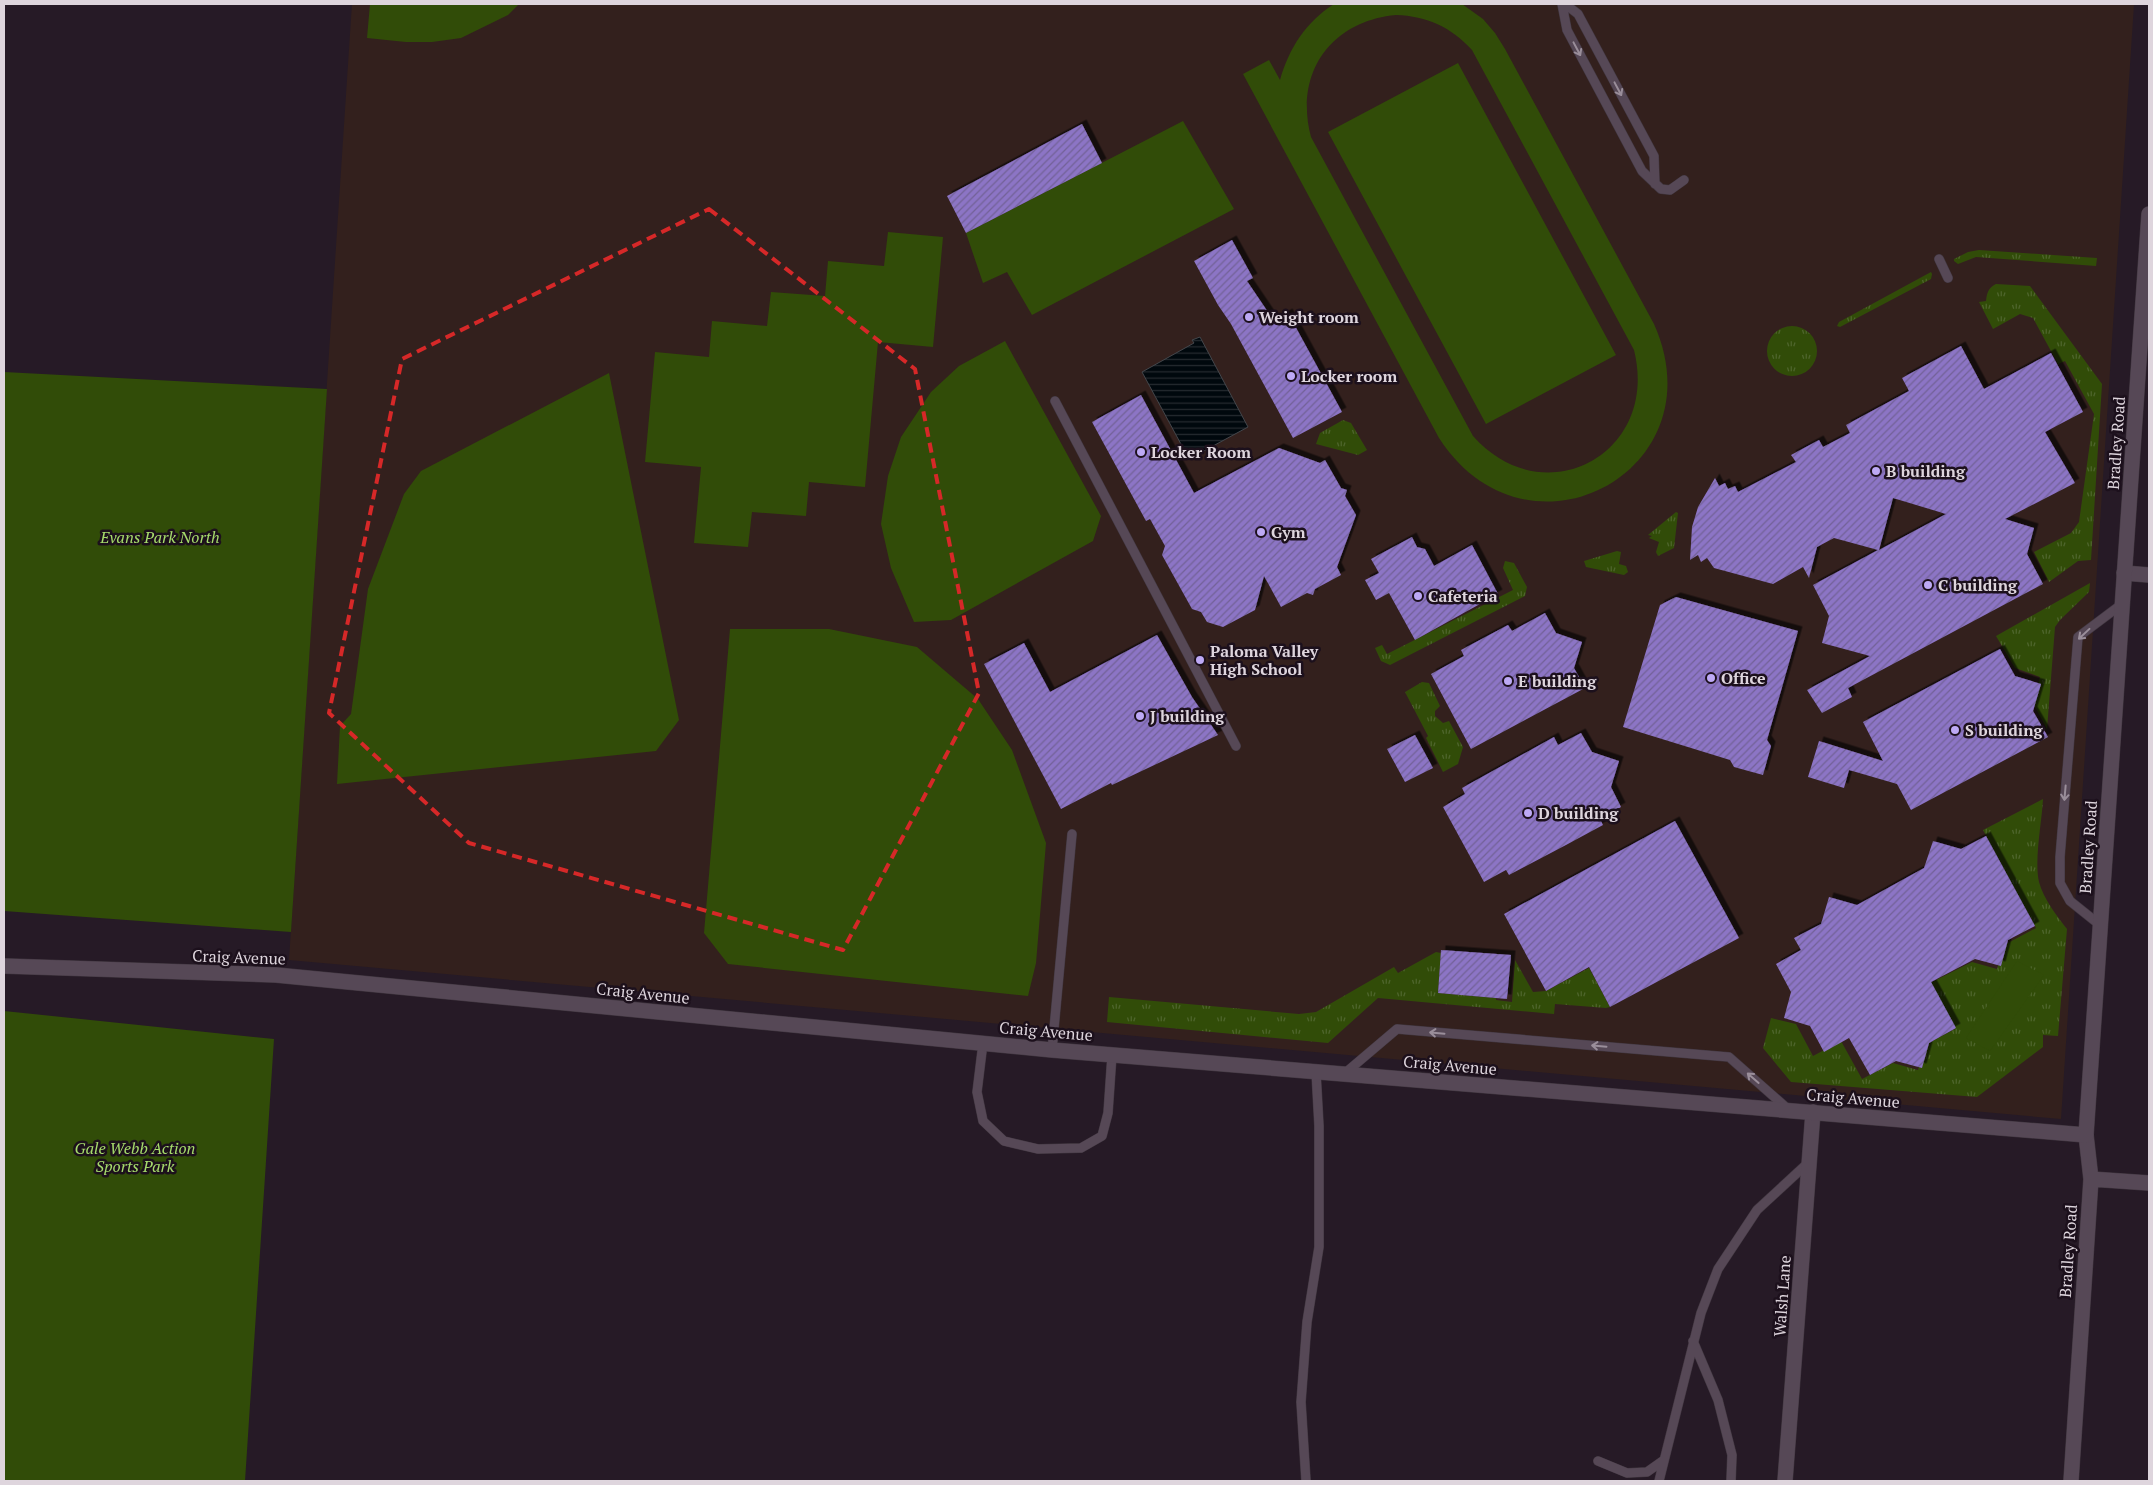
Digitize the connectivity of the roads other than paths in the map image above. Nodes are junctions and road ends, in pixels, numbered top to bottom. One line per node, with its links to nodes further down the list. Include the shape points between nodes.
1 (1564, 4): 3 (lane, one-way to 3, via 1567,30 1642,171); 3 (lane, one-way to 3, via 1578,14 1654,156)
2 (1684, 180): 3 (lane, via 1670,190)
3 (1655, 184)
4 (2149, 214): 8 (street, Bradley Road)
5 (1939, 259): 6 (lane)
6 (1948, 278)
7 (1055, 401): 11 (lane)
8 (2124, 573): 9 (street); 10 (street, Bradley Road)
9 (2149, 575)
10 (2122, 603): 13 (street, Bradley Road); 13 (lane, one-way to 13, via 2078,637 2060,857 2060,883 2070,901)
11 (1236, 746)
12 (1072, 834): 16 (lane)
13 (2100, 925): 22 (street, Bradley Road)
14 (4, 966): 15 (street, Craig Avenue, via 276,975)
15 (983, 1043): 16 (street, Craig Avenue); 17 (lane, via 977,1092 983,1121 1004,1141 1038,1148 1081,1148 1102,1136 1108,1113)
16 (1052, 1050): 17 (street, Craig Avenue)
17 (1112, 1055): 18 (street, Craig Avenue)
18 (1316, 1072): 19 (street, Craig Avenue); 29 (lane, via 1319,1247 1307,1322 1301,1402)
19 (1344, 1074): 20 (street, Craig Avenue); 20 (lane, one-way to 19, via 1729,1057 1397,1029)
20 (1789, 1110): 21 (street, Craig Avenue)
21 (1813, 1112): 22 (street, Craig Avenue); 23 (street, Walsh Lane)
22 (2086, 1134): 24 (street, Bradley Road)
23 (1809, 1162): 26 (lane, via 1757,1210 1718,1269 1700,1313); 32 (street, Walsh Lane)
24 (2091, 1178): 25 (street); 33 (street, Bradley Road)
25 (2149, 1183)
26 (1693, 1341): 27 (lane); 31 (lane, via 1718,1400 1732,1455)
27 (1664, 1460): 28 (lane, via 1647,1472 1627,1473); 30 (lane)
28 (1598, 1461)
29 (1306, 1481)
30 (1659, 1481)
31 (1731, 1481)
32 (1785, 1481)
33 (2071, 1481)

